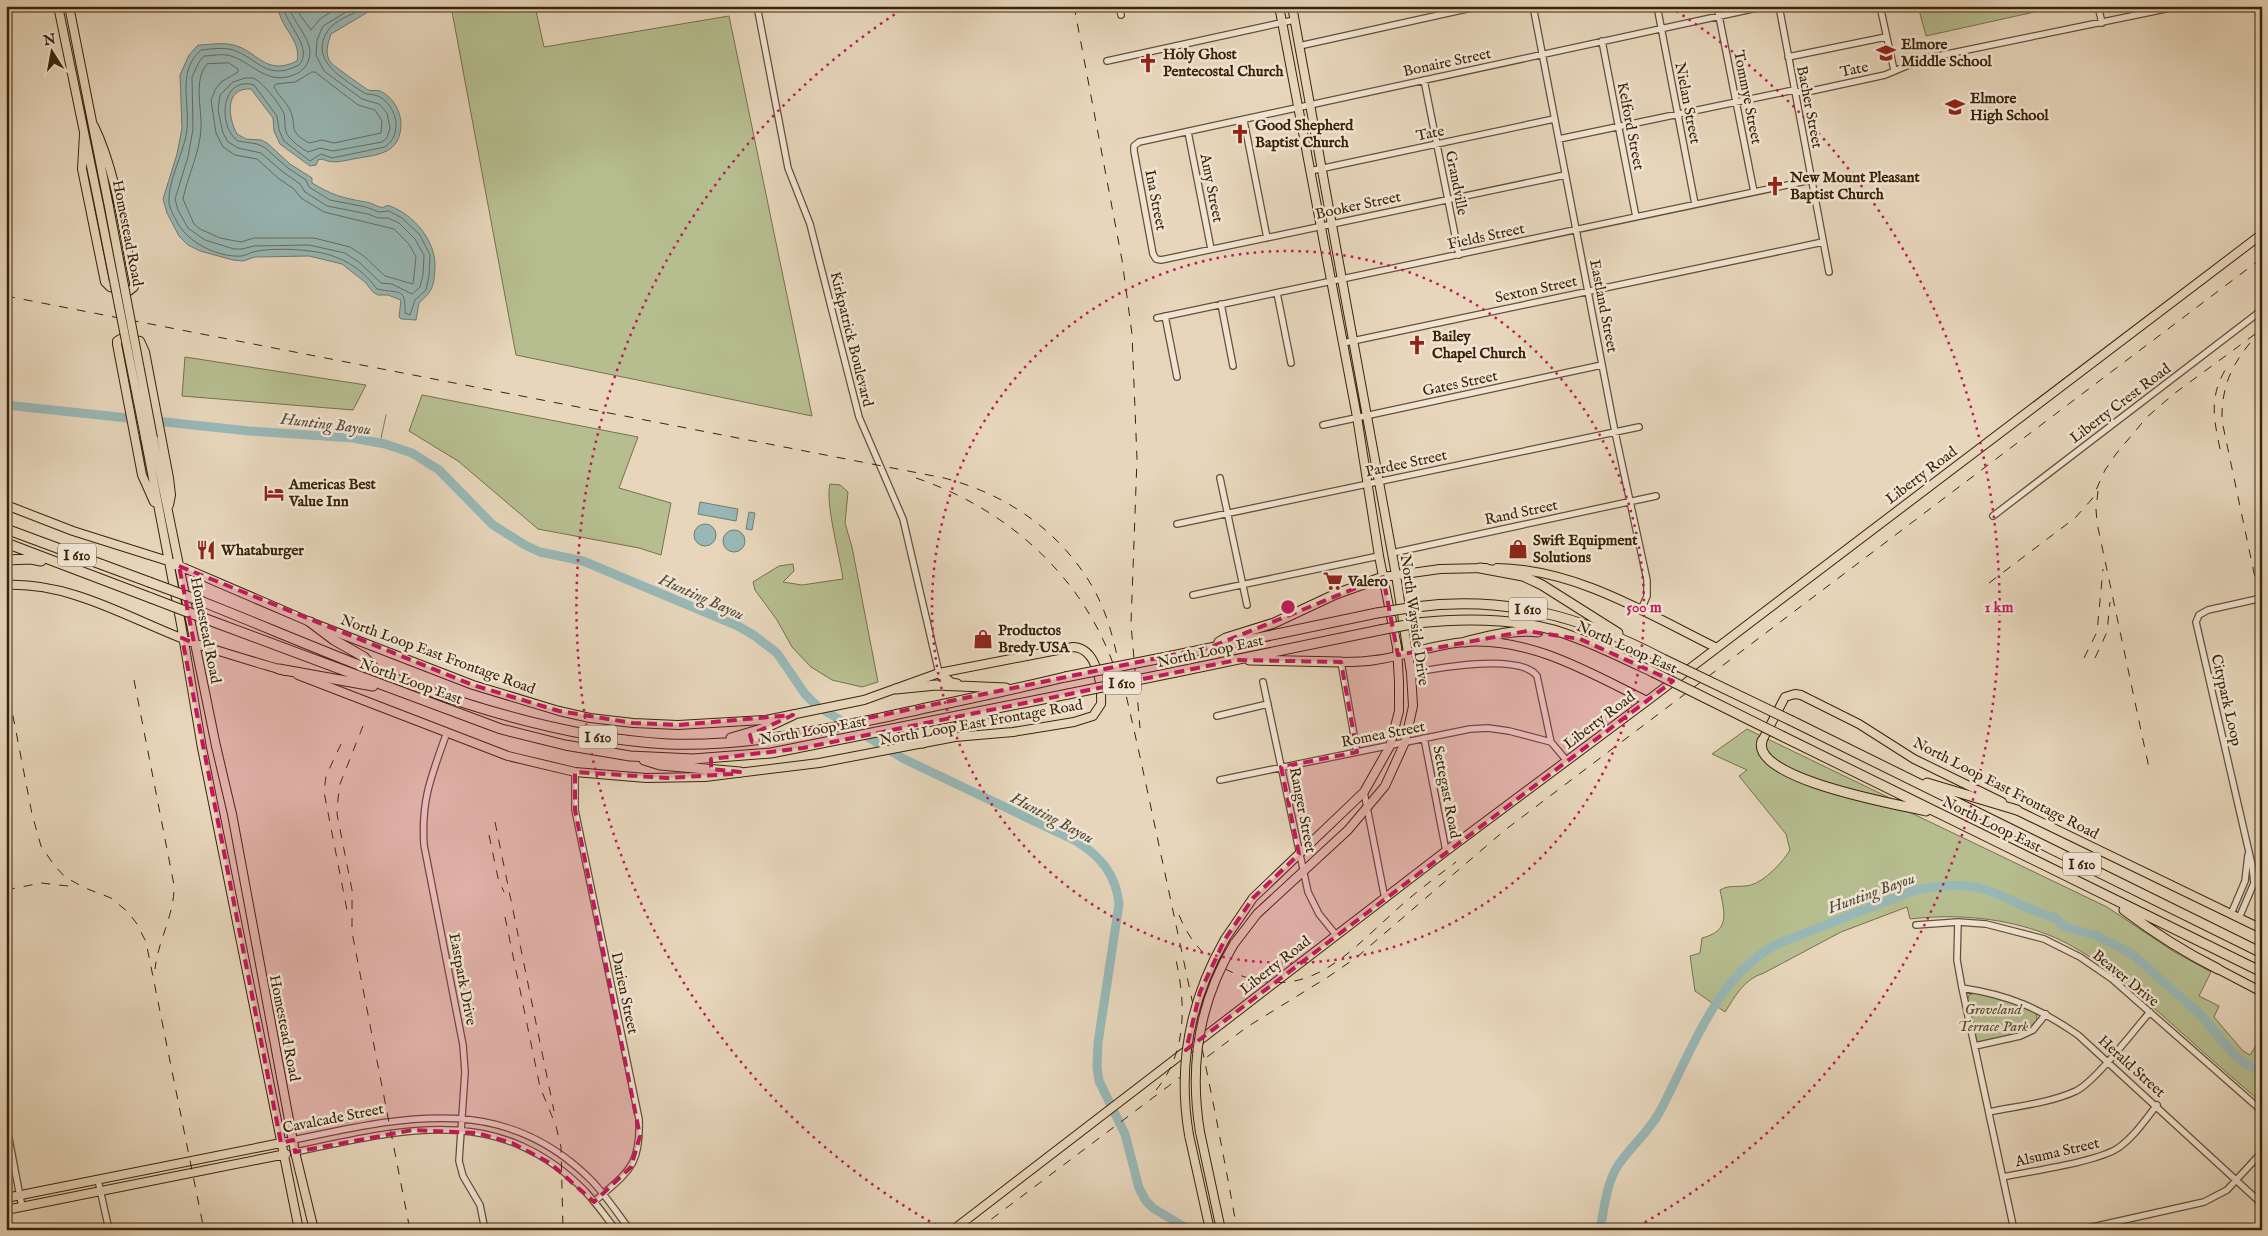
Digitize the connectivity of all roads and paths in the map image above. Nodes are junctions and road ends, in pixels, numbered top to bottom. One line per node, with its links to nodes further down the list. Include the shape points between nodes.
1 (58, 6): 41 (main road, Homestead Road)
2 (69, 6): 38 (main road, Homestead Road)
3 (757, 6): 125 (street, Kirkpatrick Boulevard, via 788,168 812,231 859,417 903,519)
4 (1120, 6): 17 (street)
5 (1279, 6): 20 (main road, North Wayside Drive)
6 (1292, 6): 19 (main road, North Wayside Drive)
7 (1480, 6): 25 (street)
8 (1534, 6): 26 (street, Eastland Street)
9 (1657, 6): 22 (street, Nielan Street)
10 (1718, 6): 18 (street, Tommye Street)
11 (1766, 6): 18 (street, Bonaire Street)
12 (1780, 6): 27 (street, Bacher Street)
13 (1880, 6): 23 (street)
14 (2098, 6): 21 (street)
15 (2180, 6): 16 (street, Tate)
16 (2171, 7): 21 (street, Tate)
17 (1121, 15)
18 (1719, 16): 22 (street, Bonaire Street); 32 (street, Tommye Street)
19 (1294, 20): 20 (street); 25 (main road, North Wayside Drive)
20 (1282, 23): 28 (street); 34 (main road, North Wayside Drive)
21 (2102, 23): 29 (street, Tate, via 1923,59)
22 (1661, 28): 24 (street, Bonaire Street); 35 (street, Nielan Street)
23 (1886, 36): 27 (street, Tate); 29 (street)
24 (1602, 41): 26 (street, Bonaire Street); 39 (street, Kelford Street)
25 (1299, 46): 33 (main road, North Wayside Drive)
26 (1543, 54): 30 (street, Bonaire Street); 36 (street, Eastland Street)
27 (1788, 57): 31 (street, Bacher Street)
28 (1107, 61)
29 (1894, 70): 31 (street, Tate, via 1885,76 1802,93)
30 (1424, 80): 33 (street, Bonaire Street); 43 (street, Grandville)
31 (1794, 90): 32 (street, Tate); 48 (street, Bacher Street)
32 (1736, 103): 35 (street, Tate); 49 (street, Tommye Street)
33 (1310, 104): 34 (street, Bonaire Street); 45 (main road, North Wayside Drive)
34 (1298, 108): 37 (street, Bonaire Street); 46 (main road, North Wayside Drive)
35 (1677, 115): 39 (street, Tate); 51 (street, Nielan Street)
36 (1554, 119): 42 (street, Eastland Street); 43 (street, Tate)
37 (1244, 121): 40 (street, Bonaire Street); 57 (street)
38 (94, 126): 41 (main road, via 106,153 119,210 134,283 129,291 110,287 105,282 81,163); 82 (main road, Homestead Road, bridge)
39 (1618, 127): 42 (street, Tate); 52 (street, Kelford Street)
40 (1188, 132): 44 (street, Bonaire Street, via 1139,142); 59 (street, Amy Street)
41 (84, 134): 82 (main road, Homestead Road, bridge)
42 (1559, 139): 47 (street, Eastland Street)
43 (1437, 144): 45 (street, Tate); 50 (street, Grandville)
44 (1134, 146): 61 (street, Ina Street)
45 (1322, 168): 46 (street, Tate); 53 (main road, North Wayside Drive)
46 (1310, 171): 54 (main road, North Wayside Drive)
47 (1565, 175): 50 (street, Booker Street); 55 (street, Eastland Street)
48 (1811, 180): 49 (street, Fields Street); 58 (street, Bacher Street)
49 (1754, 192): 51 (street, Fields Street)
50 (1448, 199): 53 (street, Booker Street); 60 (street, Grandville)
51 (1695, 204): 52 (street, Fields Street)
52 (1636, 217): 55 (street, Fields Street)
53 (1331, 224): 54 (street, Booker Street); 63 (main road, North Wayside Drive)
54 (1321, 226): 57 (street, Booker Street); 64 (main road, North Wayside Drive)
55 (1576, 230): 60 (street, Fields Street); 65 (street, Eastland Street)
56 (2262, 234): 118 (main road, Liberty Road)
57 (1267, 238): 59 (street, Booker Street)
58 (1823, 242): 62 (street, Bacher Street); 65 (street, Sexton Street)
59 (1211, 249): 61 (street, Booker Street)
60 (1459, 255): 63 (street, Fields Street)
61 (1156, 259)
62 (1829, 272)
63 (1340, 278): 64 (street, Fields Street); 71 (main road, North Wayside Drive)
64 (1331, 281): 66 (street, Fields Street); 72 (main road, North Wayside Drive)
65 (1588, 291): 71 (street, Sexton Street); 74 (street, Eastland Street)
66 (1277, 293): 67 (street, Fields Street); 73 (street)
67 (1221, 304): 69 (street, Fields Street); 75 (street)
68 (2262, 310): 92 (street, Liberty Crest Road)
69 (1165, 316): 70 (street, Fields Street); 76 (street)
70 (1157, 318)
71 (1352, 340): 72 (street, Sexton Street); 77 (main road, North Wayside Drive)
72 (1343, 343): 78 (main road, North Wayside Drive)
73 (1291, 362)
74 (1602, 365): 77 (street, Gates Street); 81 (street, Eastland Street)
75 (1233, 366)
76 (1177, 378)
77 (1366, 415): 78 (street, Gates Street); 84 (main road, North Wayside Drive)
78 (1357, 417): 79 (street, Gates Street); 85 (main road, North Wayside Drive)
79 (1323, 425)
80 (1639, 427): 81 (street, Pardee Street)
81 (1615, 432): 84 (street, Pardee Street); 87 (street, Eastland Street)
82 (149, 437): 89 (main road, Homestead Road); 90 (main road, Homestead Road)
83 (1220, 478): 91 (street)
84 (1379, 482): 85 (street, Pardee Street); 96 (main road, North Wayside Drive)
85 (1367, 484): 91 (street, Pardee Street); 97 (main road, North Wayside Drive)
86 (1656, 496): 87 (street, Rand Street)
87 (1630, 502): 96 (street, Rand Street); 110 (street, Eastland Street, via 1646,580 1647,596)
88 (6, 505): 99 (main road, North Loop East Frontage Road, via 73,531)
89 (168, 510): 90 (main road, via 170,488 143,346 136,340 122,338 117,344 144,484); 100 (main road, Homestead Road)
90 (158, 511): 99 (main road, Homestead Road)
91 (1228, 514): 93 (street, Pardee Street); 105 (street)
92 (1994, 516)
93 (1177, 524)
94 (6, 529): 124 (highway, North Loop East / I 610, bridge)
95 (6, 543): 102 (highway, North Loop East / I 610)
96 (1392, 554): 103 (main road, North Wayside Drive)
97 (1379, 556): 104 (main road, North Wayside Drive); 105 (street)
98 (6, 560): 102 (highway, via 30,558)
99 (168, 561): 100 (main road, North Loop East Frontage Road); 112 (main road, Homestead Road)
100 (179, 566): 111 (main road, North Loop East Frontage Road); 115 (main road, Homestead Road)
101 (1480, 568): 103 (main road); 110 (main road, via 1553,576); 116 (highway, via 1523,576 1542,585)
102 (72, 569): 131 (highway, North Loop East / I 610, bridge)
103 (1396, 575): 104 (main road); 119 (main road, North Wayside Drive)
104 (1383, 577): 117 (highway, via 1226,638); 120 (main road, North Wayside Drive)
105 (1243, 584): 107 (street); 109 (street)
106 (6, 585): 112 (main road, North Loop East Frontage Road, via 54,590 85,598)
107 (1193, 595)
108 (2262, 598): 163 (street, Citypark Loop, via 2208,610 2199,615 2196,622)
109 (1247, 605)
110 (1641, 610): 118 (main road)
111 (310, 622): 124 (highway, via 364,657); 135 (main road, North Loop East Frontage Road, via 473,685 590,718 702,725)
112 (182, 638): 115 (main road, North Loop East Frontage Road); 146 (main road, Homestead Road)
113 (1580, 639): 114 (highway, via 1527,631); 121 (highway, North Loop East / I 610, bridge, via 1553,630 1506,622 1462,619 1418,623); 159 (highway, North Loop East / I 610, bridge)
114 (1465, 642): 119 (main road); 132 (main road, via 1498,643 1536,650 1567,661)
115 (194, 643): 123 (main road, North Loop East Frontage Road); 144 (main road, Homestead Road)
116 (1635, 644): 117 (highway, North Loop East / I 610, bridge, via 1584,623 1530,609 1470,604 1415,607); 153 (highway, North Loop East / I 610, bridge)
117 (1211, 647): 130 (highway, North Loop East / I 610, bridge)
118 (1717, 648): 132 (main road, Liberty Road)
119 (1408, 653): 120 (main road); 126 (main road, North Wayside Drive)
120 (1398, 655): 122 (main road, via 1375,661); 145 (main road, North Wayside Drive, via 1399,711)
121 (1237, 660): 122 (highway); 134 (highway, North Loop East / I 610, bridge)
122 (1341, 662): 147 (street)
123 (279, 669): 131 (highway); 137 (main road, North Loop East Frontage Road)
124 (377, 670): 142 (highway, North Loop East / I 610, via 487,711 536,725 638,741)
125 (939, 673): 128 (highway, via 951,683); 129 (main road, North Loop East Frontage Road); 143 (main road, North Loop East Frontage Road, via 1078,647 1094,661 1101,704 1093,716 1074,722)
126 (1411, 673): 140 (main road, North Wayside Drive, via 1413,706); 141 (street, via 1474,664 1530,669 1537,676)
127 (1264, 682): 133 (street, Ranger Street)
128 (962, 686): 129 (highway); 130 (highway)
129 (896, 689): 135 (main road, North Loop East Frontage Road, via 864,700)
130 (1018, 689): 142 (highway, North Loop East / I 610, via 759,741)
131 (396, 690): 148 (highway, North Loop East / I 610, via 501,729 565,745)
132 (1648, 701): 149 (main road, Liberty Road)
133 (1268, 704): 136 (street); 150 (street, Ranger Street)
134 (1002, 707): 143 (highway); 148 (highway, North Loop East / I 610, via 771,753 693,759)
135 (794, 715): 142 (highway, via 765,728)
136 (1217, 716)
137 (447, 732): 151 (main road, North Loop East Frontage Road, via 508,756); 191 (street, Eastpark Drive, via 426,790 422,817 424,845 463,1045 465,1072)
138 (1424, 738): 140 (street, Romea Street); 141 (street, Romea Street, via 1488,728); 161 (street, Settegast Road)
139 (1762, 741): 157 (main road, North Loop East Frontage Road, via 1785,698 1802,695 1859,724 1914,759); 159 (highway, via 1768,760 1803,779 1852,795)
140 (1405, 742): 145 (street, Romea Street); 156 (main road, North Wayside Drive, via 1385,786)
141 (1551, 742): 149 (street)
142 (712, 743)
143 (923, 743): 152 (main road, North Loop East Frontage Road, via 819,763)
144 (216, 746): 146 (main road); 158 (main road, Homestead Road)
145 (1390, 746): 147 (street, Romea Street); 155 (main road, North Wayside Drive)
146 (202, 748): 160 (main road, Homestead Road)
147 (1357, 752): 150 (street, Romea Street)
148 (630, 756): 152 (highway, via 660,765)
149 (1567, 761): 161 (main road, Liberty Road)
150 (1281, 767): 154 (street, Romea Street); 162 (street, Ranger Street)
151 (575, 772): 152 (main road, North Loop East Frontage Road, via 667,778); 207 (street, Darien Street, via 575,810 639,1119 640,1142 636,1159 618,1182)
152 (740, 772)
153 (1902, 776): 157 (highway); 175 (highway, North Loop East / I 610)
154 (1220, 780)
155 (1364, 792): 156 (street); 162 (main road, North Wayside Drive)
156 (1368, 808): 164 (main road, North Wayside Drive); 165 (street)
157 (2018, 810): 168 (main road, North Loop East Frontage Road)
158 (232, 814): 160 (main road); 167 (main road, Homestead Road)
159 (1943, 815): 166 (highway, North Loop East / I 610)
160 (217, 818): 169 (main road, Homestead Road)
161 (1446, 851): 165 (main road, Liberty Road)
162 (1299, 854): 164 (street, Ranger Street); 221 (main road, North Wayside Drive, bridge, via 1254,898 1225,939 1203,983 1189,1030 1184,1090 1189,1135)
163 (2248, 855): 168 (street, Citypark Loop, via 2245,881); 170 (street, Citypark Loop, via 2254,883)
164 (1302, 871): 174 (street, Ranger Street, via 1319,914); 222 (main road, North Wayside Drive, bridge, via 1257,914 1234,944 1212,986 1196,1047 1195,1086 1200,1132)
165 (1385, 899): 174 (main road, Liberty Road)
166 (2110, 899): 176 (highway, via 2156,935); 177 (highway, North Loop East / I 610)
167 (250, 914): 169 (main road); 178 (main road, Homestead Road)
168 (2231, 914): 170 (main road, North Loop East Frontage Road)
169 (236, 918): 179 (main road, Homestead Road)
170 (2239, 918): 173 (main road, North Loop East Frontage Road)
171 (1958, 922): 172 (street, Beaver Drive); 180 (street, via 1957,960); 182 (street, Beaver Drive, via 1986,924 2044,939 2080,957 2112,979)
172 (1916, 925)
173 (2262, 929)
174 (1336, 935): 220 (main road, Liberty Road)
175 (2262, 953)
176 (2218, 969): 181 (main road)
177 (2262, 972)
178 (260, 973): 179 (main road); 185 (main road, Homestead Road)
179 (248, 976): 186 (main road, Homestead Road)
180 (1962, 988): 183 (street, Herald Street, via 2010,997); 184 (street)
181 (2262, 992)
182 (2150, 1012): 187 (street); 189 (street, Beaver Drive)
183 (2046, 1014): 184 (street, via 2032,1030 2020,1036); 187 (street, Herald Street, via 2078,1035)
184 (1975, 1046): 190 (street)
185 (277, 1057): 186 (main road); 197 (main road, Homestead Road)
186 (266, 1060): 199 (main road, Homestead Road)
187 (2108, 1061): 188 (street, Herald Street); 190 (street, via 2076,1091)
188 (2157, 1105): 203 (street, Alsuma Street, via 2128,1139 2102,1156); 205 (street, Herald Street)
189 (2262, 1110)
190 (1989, 1112): 203 (street)
191 (461, 1118): 193 (street, Cavalcade Street, via 414,1118); 194 (street, Eastpark Drive); 195 (street, Cavalcade Street, via 495,1124)
192 (6, 1123): 208 (street)
193 (372, 1124): 196 (street); 197 (street, Cavalcade Street)
194 (460, 1130): 196 (street, Cavalcade Street, via 413,1130); 198 (street, Cavalcade Street); 217 (street, Eastpark Drive, via 458,1162 462,1176 480,1205)
195 (515, 1132): 198 (street); 207 (street, Cavalcade Street, via 562,1156)
196 (375, 1136): 200 (street, Cavalcade Street)
197 (293, 1140): 199 (main road, Cavalcade Street); 200 (main road, Homestead Road)
198 (510, 1142): 210 (street, Cavalcade Street, via 550,1162)
199 (281, 1143): 202 (main road, Homestead Road); 204 (main road, Cavalcade Street)
200 (295, 1152): 202 (main road, Cavalcade Street); 216 (main road, Homestead Road)
201 (2262, 1152): 205 (street)
202 (283, 1154): 206 (main road, Cavalcade Street); 215 (main road, Homestead Road)
203 (2003, 1177): 223 (street)
204 (98, 1180): 206 (street); 208 (main road, Cavalcade Street)
205 (2236, 1181): 211 (street, Herald Street); 224 (street, via 2227,1190 2204,1202)
206 (101, 1192): 212 (main road, Cavalcade Street); 214 (street)
207 (602, 1194): 210 (street, Darien Street); 219 (street, Cavalcade Street)
208 (20, 1196): 209 (main road, Cavalcade Street); 212 (street)
209 (6, 1198)
210 (594, 1202): 218 (street, Cavalcade Street)
211 (2262, 1204)
212 (22, 1207): 213 (main road, Cavalcade Street)
213 (6, 1210)
214 (109, 1230)
215 (299, 1230)
216 (314, 1230)
217 (486, 1230)
218 (616, 1230)
219 (630, 1230)
220 (953, 1230)
221 (1210, 1230)
222 (1221, 1230)
223 (2014, 1230)
224 (2079, 1230)

